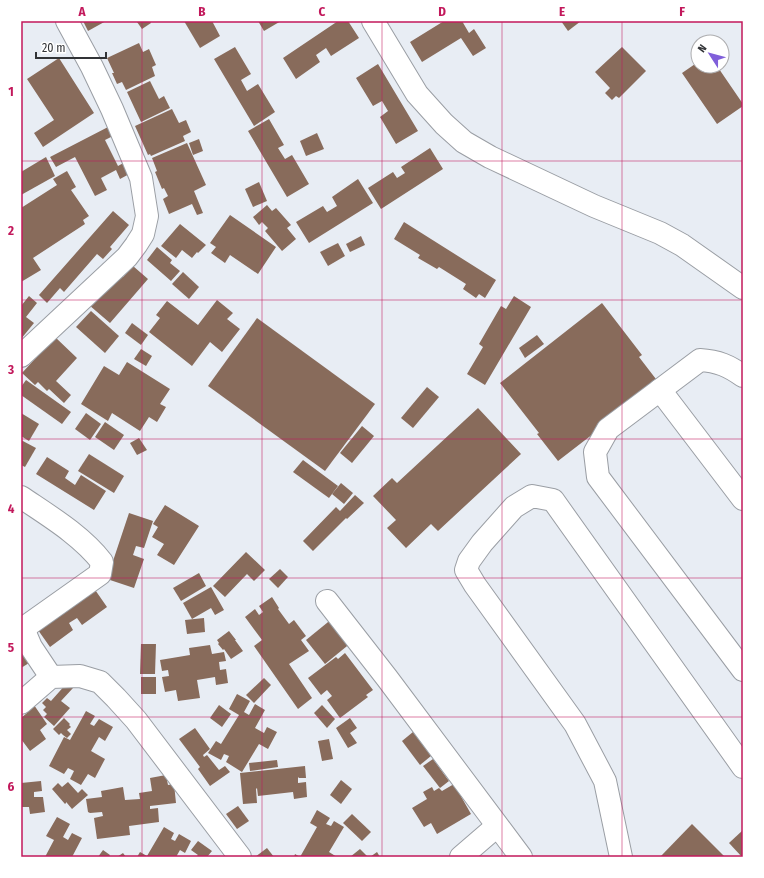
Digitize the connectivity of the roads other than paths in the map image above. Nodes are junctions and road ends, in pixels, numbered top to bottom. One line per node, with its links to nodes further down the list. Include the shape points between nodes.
1 (67, 21): 4 (street, via 92,67 142,178 147,216 143,234 127,257)
2 (373, 21): 3 (street, via 417,94 464,142 594,206 660,233 682,245)
3 (743, 288)
4 (21, 356)
5 (743, 376): 6 (street, via 715,360 700,360)
6 (660, 390): 8 (street); 10 (street, via 608,429 595,452 598,477)
7 (21, 497): 11 (street, via 69,531 102,562 100,574 28,625 25,633 30,647)
8 (743, 499)
9 (327, 601): 14 (street, via 388,678)
10 (743, 670)
11 (51, 677): 12 (street); 15 (street, via 80,676 100,682 136,720)
12 (21, 703)
13 (743, 767): 18 (street, via 553,500 532,496 514,507 482,543 469,561 466,570 575,724 606,781)
14 (497, 826): 16 (street); 17 (street)
15 (240, 857)
16 (460, 857)
17 (521, 857)
18 (621, 857)

